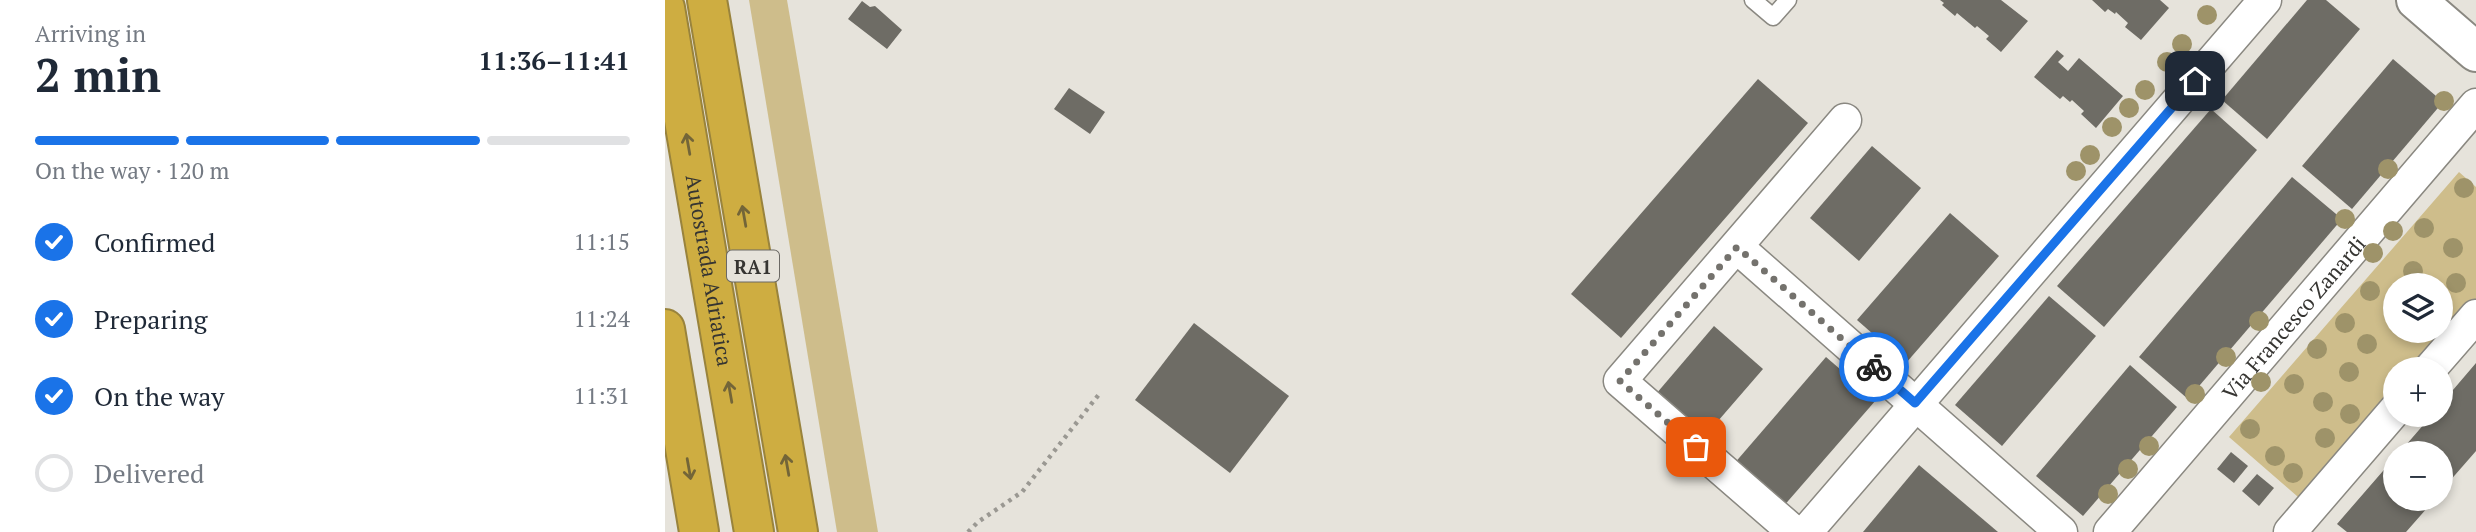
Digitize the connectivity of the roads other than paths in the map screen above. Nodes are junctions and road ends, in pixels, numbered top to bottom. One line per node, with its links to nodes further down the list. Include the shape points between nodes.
1 (707, 0): 18 (highway, RA1, one-way to 1)
2 (1753, 0): 3 (lane, via 1773,17)
3 (1788, 0)
4 (2265, 0): 14 (street)
5 (2416, 0): 7 (main road)
6 (665, 8): 17 (highway, Autostrada Adriatica, one-way to 6)
7 (2476, 52)
8 (1845, 120): 10 (street)
9 (2471, 121): 22 (street, Via Francesco Zanardi)
10 (1737, 247): 14 (street); 19 (street, via 1620,381)
11 (2476, 316): 13 (street)
12 (665, 329): 16 (highway, one-way to 16)
13 (2440, 357)
14 (1915, 403): 20 (street); 21 (street)
15 (2383, 424): 23 (street)
16 (699, 532)
17 (754, 532)
18 (798, 532)
19 (1794, 532)
20 (1805, 532)
21 (2061, 532)
22 (2110, 532)
23 (2290, 532)

